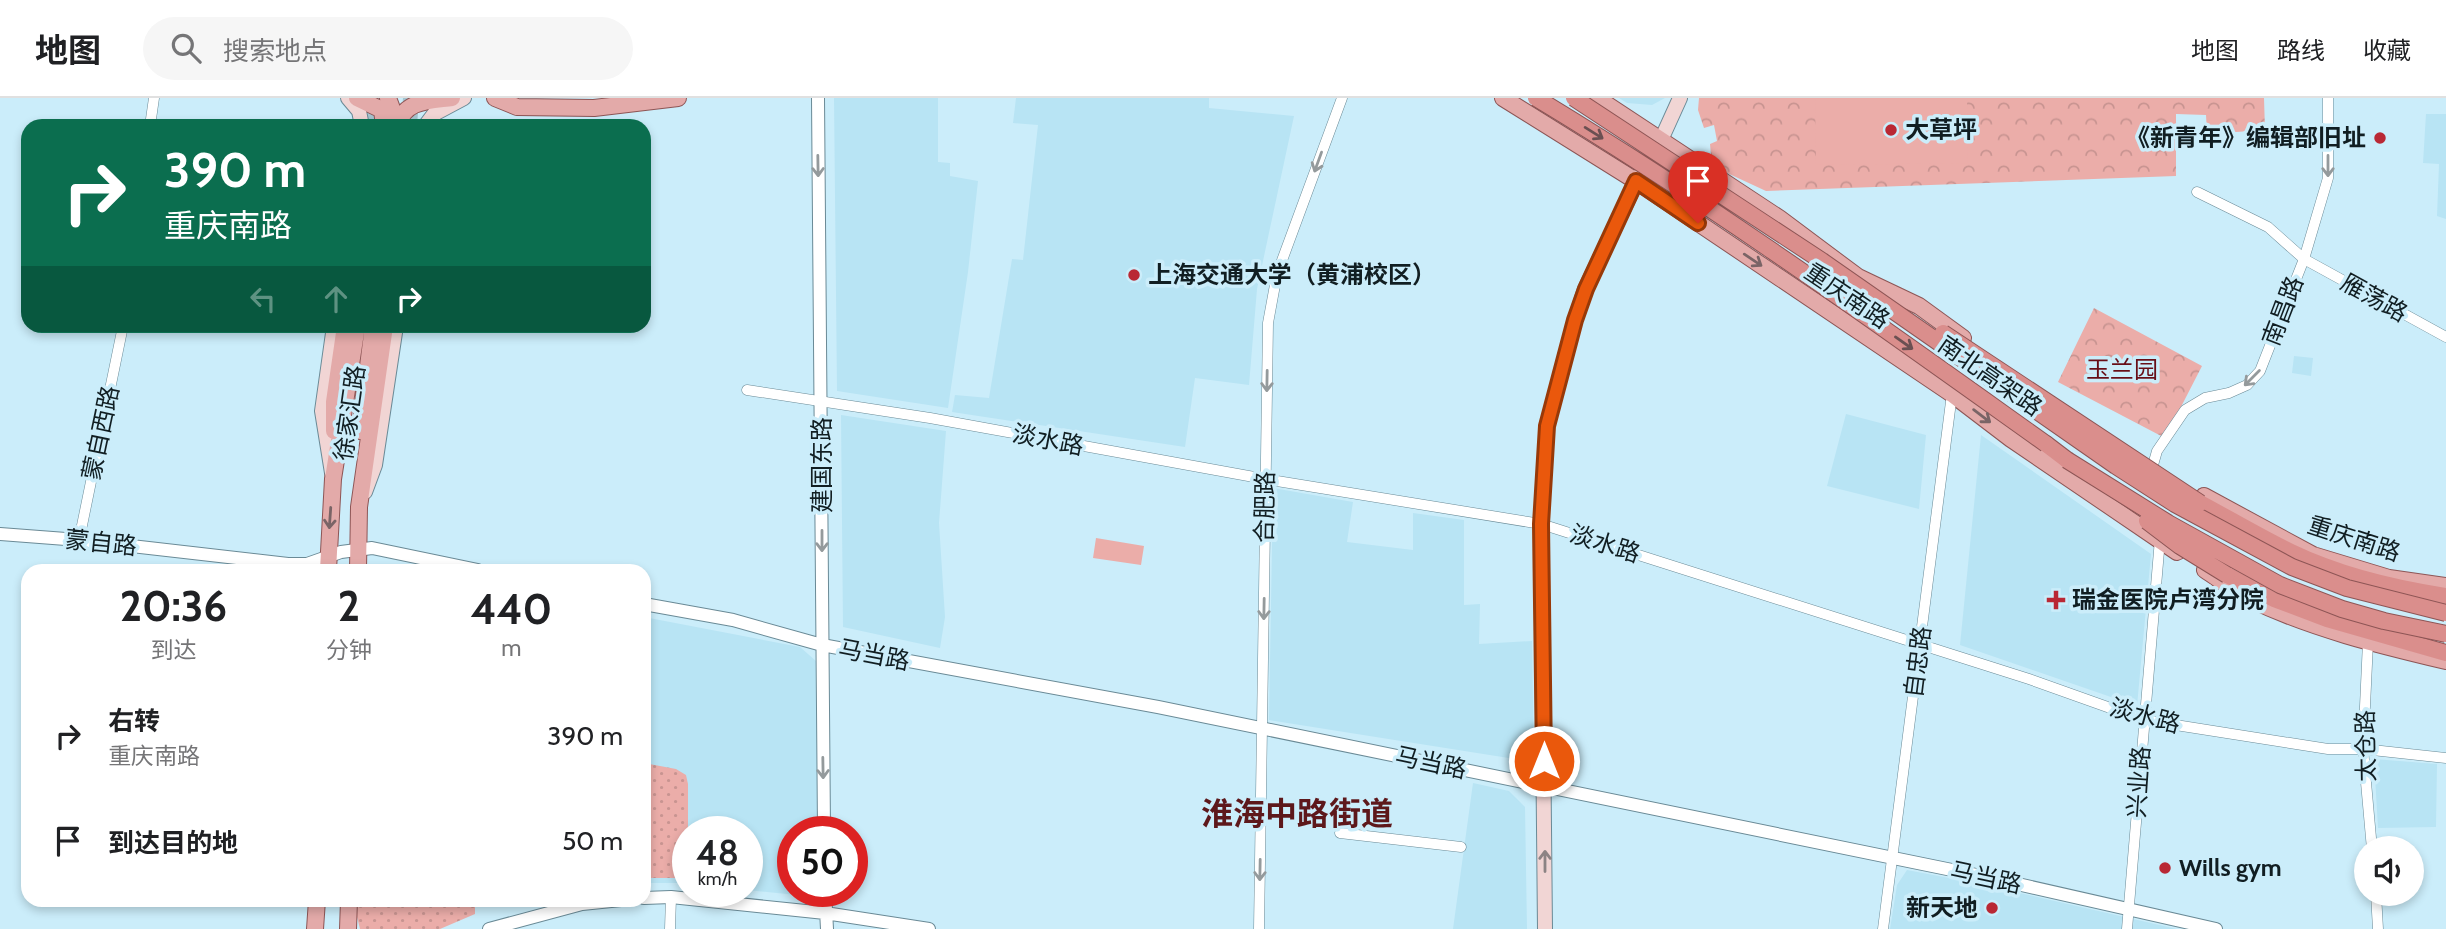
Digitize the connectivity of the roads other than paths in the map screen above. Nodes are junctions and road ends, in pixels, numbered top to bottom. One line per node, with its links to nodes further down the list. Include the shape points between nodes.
1 (154, 98): 17 (street)
2 (348, 98): 18 (main road)
3 (357, 98): 19 (main road, via 382,110)
4 (388, 98): 20 (main road)
5 (452, 98): 21 (main road, via 416,103)
6 (464, 98): 22 (main road)
7 (495, 98): 8 (main road, via 517,107 594,108)
8 (678, 98)
9 (818, 98): 40 (street, 建国东路, one-way to 40)
10 (1342, 98): 44 (street, 合肥路, one-way to 44, via 1273,289 1268,323)
11 (1503, 98): 24 (main road, 重庆南路)
12 (1535, 98): 41 (highway, 南北高架路, one-way to 41, bridge, via 1806,274)
13 (1574, 98): 27 (highway, 南北高架路, bridge)
14 (1597, 98): 23 (main road, 重庆南路)
15 (1680, 98): 23 (main road)
16 (2328, 98): 26 (street, 南昌路, one-way to 26, via 2328,178)
17 (151, 119)
18 (361, 119)
19 (383, 119)
20 (395, 119)
21 (398, 119)
22 (430, 119)
23 (1662, 142): 24 (main road); 27 (main road, 重庆南路, via 1779,218)
24 (1636, 181): 39 (main road, 重庆南路, one-way to 39); 46 (main road, via 1575,320 1547,426)
25 (2197, 192): 26 (street, 雁荡路, via 2268,228)
26 (2304, 259): 36 (street, 雁荡路); 42 (street, 南昌路, one-way to 42, via 2260,371 2247,385 2205,398 2185,410 2157,451)
27 (1857, 281): 28 (main road, 重庆南路, via 1919,306); 37 (main road, 重庆南路); 56 (highway, bridge, via 2200,503 2292,553 2340,572); 58 (highway, 南北高架路, bridge, via 2116,467 2175,504 2292,567 2347,588)
28 (1934, 318): 37 (main road); 42 (main road, 重庆南路)
29 (122, 333): 48 (street, 蒙自西路)
30 (333, 333): 43 (main road, 徐家汇路, via 322,411)
31 (344, 333): 43 (main road, via 334,402)
32 (356, 333): 43 (main road, 徐家汇路)
33 (372, 333): 45 (main road, 徐家汇路, via 355,473)
34 (384, 333): 45 (main road, 徐家汇路)
35 (395, 333): 45 (main road, via 375,465)
36 (2446, 337)
37 (1942, 339): 42 (main road, 重庆南路, via 2011,390)
38 (747, 390): 40 (street, 淡水路)
39 (1952, 394): 49 (main road, 重庆南路, one-way to 49); 62 (street, 自忠路)
40 (821, 402): 44 (street, 淡水路); 61 (street, 建国东路, one-way to 61)
41 (2067, 460): 59 (highway, 南北高架路, bridge, via 2280,585 2343,609); 63 (highway, bridge, via 2180,546 2274,599 2326,619)
42 (2151, 476): 49 (street, 兴业路); 55 (main road, 重庆南路, via 2313,555 2389,578); 58 (main road, 重庆南路, via 2226,528 2289,561 2375,594)
43 (333, 479): 52 (main road, 徐家汇路, one-way to 52)
44 (1265, 479): 46 (street, 淡水路); 66 (street, 合肥路, one-way to 66)
45 (359, 507): 51 (main road, 徐家汇路)
46 (1541, 524): 62 (street, 淡水路); 69 (main road)
47 (0, 534): 48 (street, 蒙自路); 50 (street)
48 (79, 540): 52 (street, 蒙自路, via 288,564)
49 (2160, 541): 59 (main road, 重庆南路, via 2201,554 2287,593 2384,626); 60 (main road, 重庆南路, via 2248,598); 65 (street, 兴业路)
50 (0, 543)
51 (358, 549): 52 (street, via 341,552); 53 (main road, 徐家汇路); 54 (street)
52 (328, 564)
53 (358, 564)
54 (450, 564)
55 (2446, 586)
56 (2446, 596)
57 (651, 605): 61 (street, 马当路, via 733,620)
58 (2446, 611)
59 (2446, 636)
60 (2368, 642): 64 (main road, 重庆南路); 67 (street, 太仓路)
61 (822, 645): 66 (street, 马当路); 70 (street, 建国东路, one-way to 70)
62 (1920, 646): 65 (street, 淡水路); 74 (street, 自忠路)
63 (2446, 653)
64 (2446, 661)
65 (2144, 720): 67 (street, 淡水路, via 2328,749); 82 (street, 兴业路)
66 (1262, 728): 69 (street, 马当路); 90 (street, 合肥路, one-way to 90)
67 (2363, 749): 68 (street, 淡水路); 72 (street, 太仓路)
68 (2446, 758)
69 (1544, 788): 74 (street, 马当路); 91 (main road, one-way to 69)
70 (824, 816)
71 (1340, 833): 73 (street)
72 (2371, 836)
73 (1461, 847)
74 (1892, 858): 82 (street, 马当路); 92 (street, 自忠路)
75 (671, 897): 76 (street); 83 (street); 87 (street)
76 (651, 898)
77 (2377, 906): 95 (street)
78 (317, 907): 84 (main road)
79 (349, 907): 85 (main road)
80 (571, 907): 86 (street)
81 (825, 907): 83 (street)
82 (2129, 910): 93 (street, 兴业路); 94 (street, 马当路)
83 (825, 914): 88 (street); 89 (street)
84 (315, 929)
85 (348, 929)
86 (489, 929)
87 (670, 929)
88 (827, 929)
89 (929, 929)
90 (1259, 929)
91 (1545, 929)
92 (1883, 929)
93 (2127, 929)
94 (2216, 929)
95 (2378, 929)

